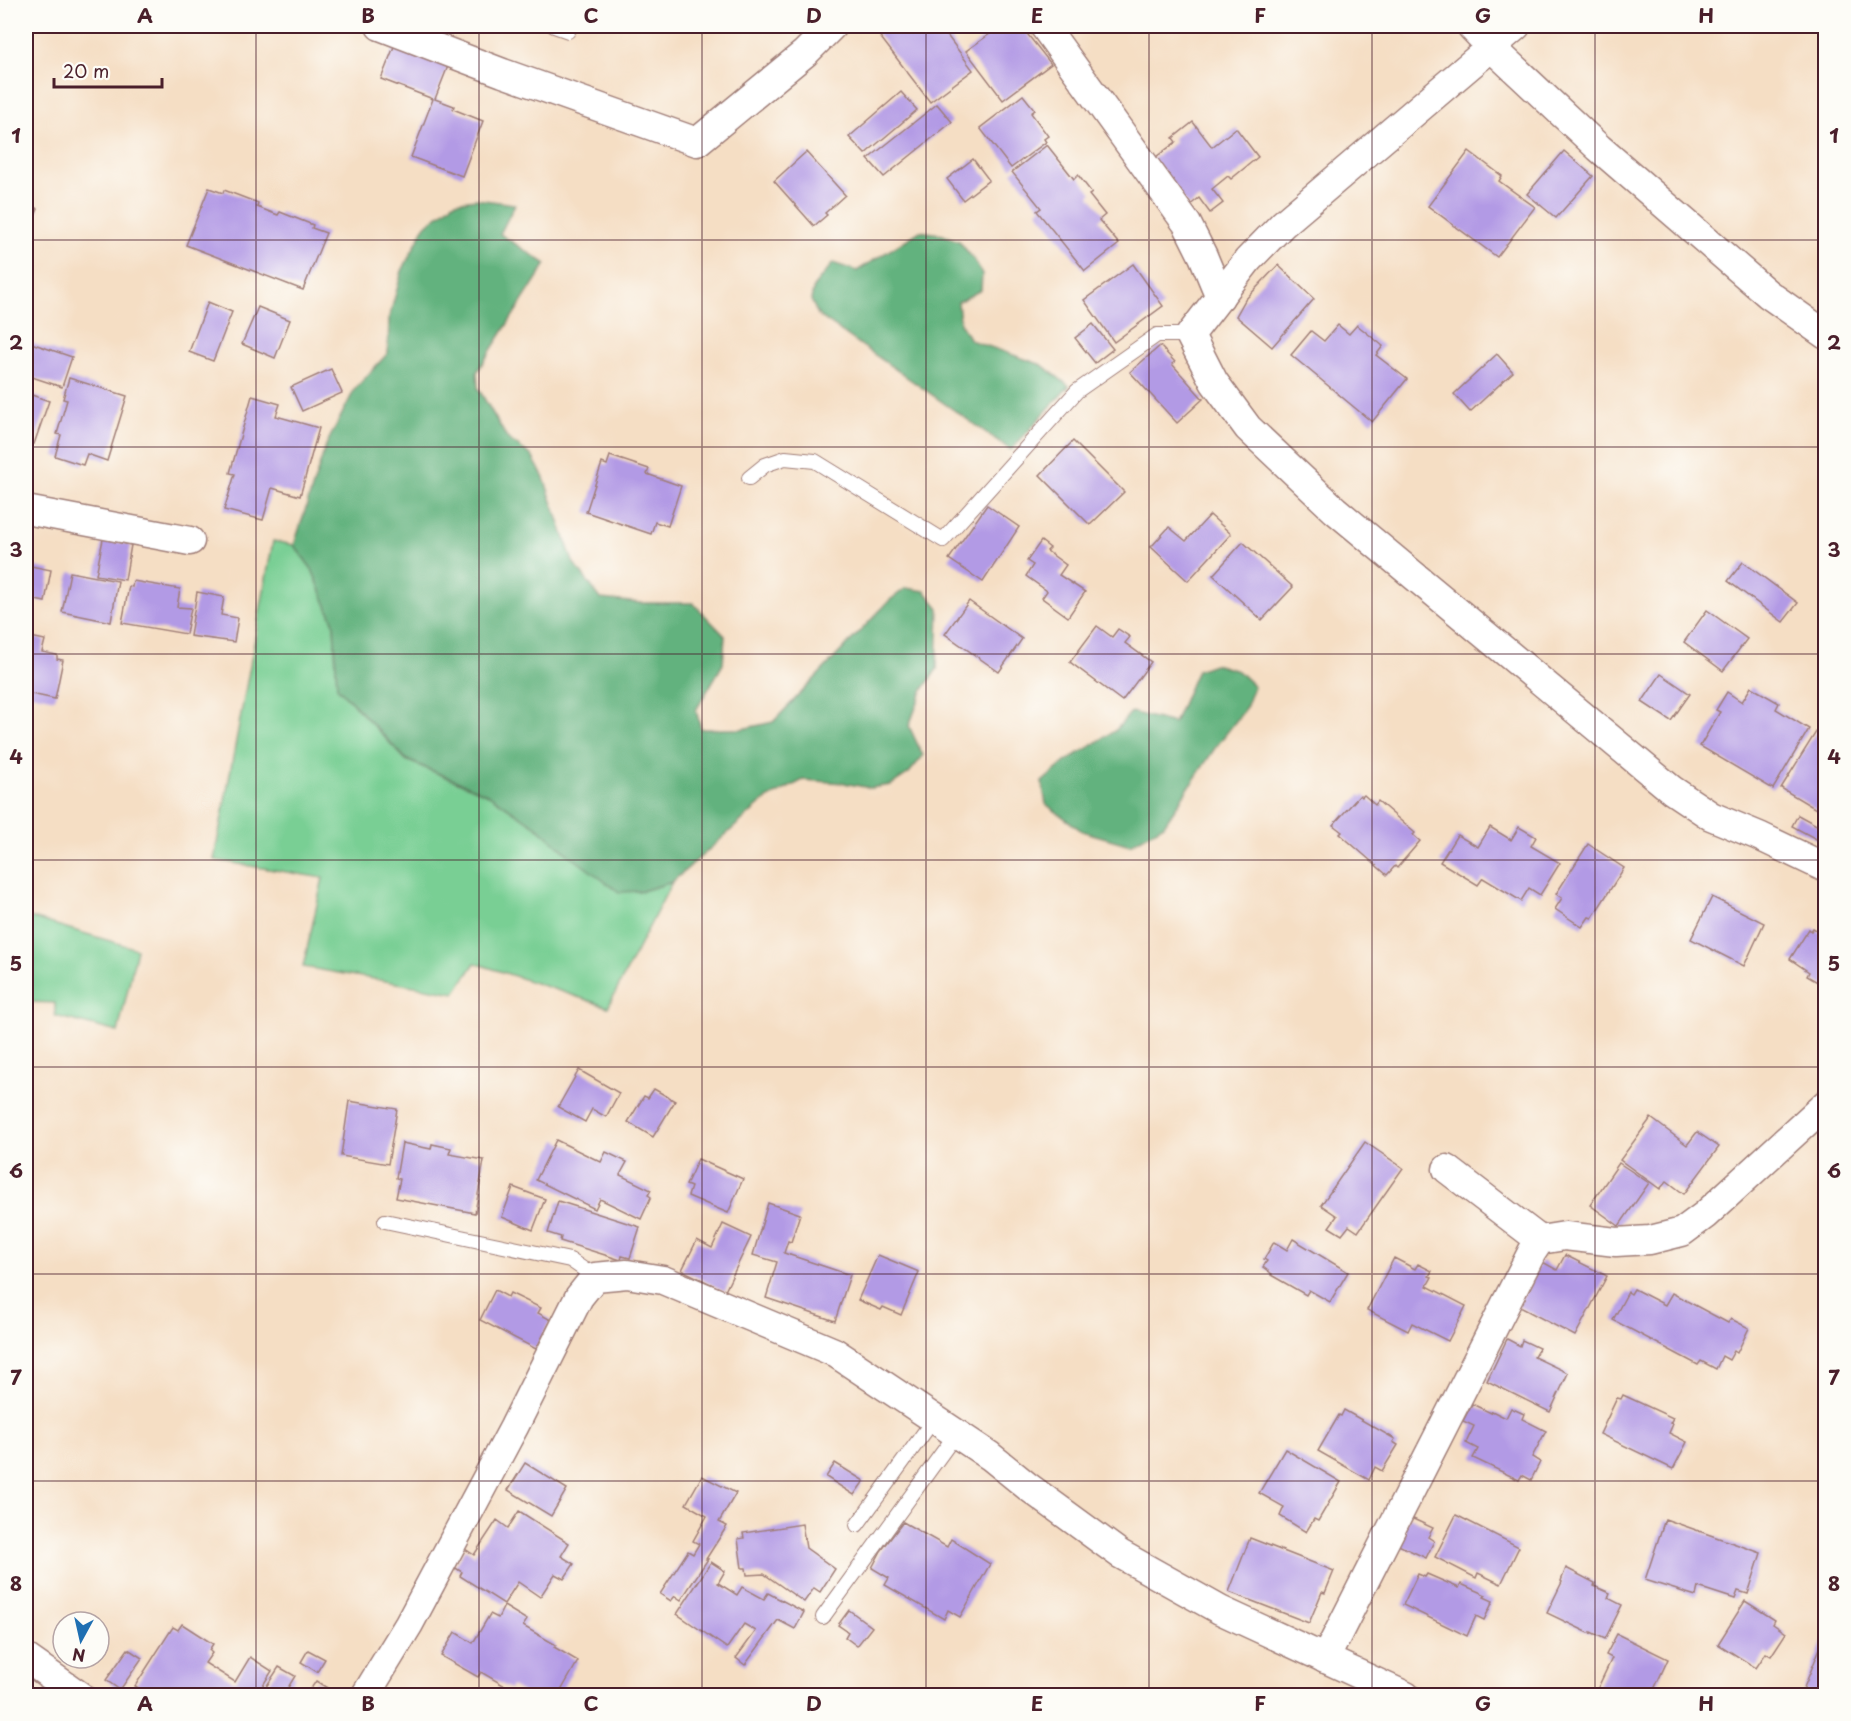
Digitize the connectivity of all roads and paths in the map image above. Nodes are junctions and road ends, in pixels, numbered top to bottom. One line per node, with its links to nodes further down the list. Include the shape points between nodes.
1 (554, 26): 2 (lane, via 568,32)
2 (571, 26)
3 (832, 26): 7 (street, via 697,142 502,73)
4 (1044, 26): 9 (street, via 1187,224)
5 (1471, 26): 8 (street)
6 (1516, 26): 8 (street)
7 (397, 28)
8 (1491, 47): 9 (street, via 1283,224); 11 (street, via 1599,148 1768,294)
9 (1220, 297): 10 (street)
10 (1190, 335): 12 (lane, via 1157,335 1077,391 943,540 815,461 785,458 765,465); 15 (street, via 1214,382 1248,428 1405,569 1672,790 1711,816)
11 (1826, 335)
12 (748, 478)
13 (26, 510): 14 (street)
14 (190, 541)
15 (1826, 868)
16 (1826, 1104): 19 (street, via 1682,1232 1650,1240 1616,1242 1564,1236)
17 (1447, 1169): 19 (street)
18 (385, 1221): 20 (lane, via 570,1260)
19 (1540, 1240): 25 (street)
20 (595, 1277): 21 (street, via 627,1274 663,1280 834,1352); 27 (street, via 579,1297 452,1546)
21 (945, 1426): 22 (lane); 23 (lane); 25 (street, via 1120,1554 1220,1610)
22 (857, 1525)
23 (823, 1617)
24 (26, 1658): 26 (street)
25 (1325, 1659): 28 (street)
26 (80, 1695)
27 (365, 1695)
28 (1406, 1695)

